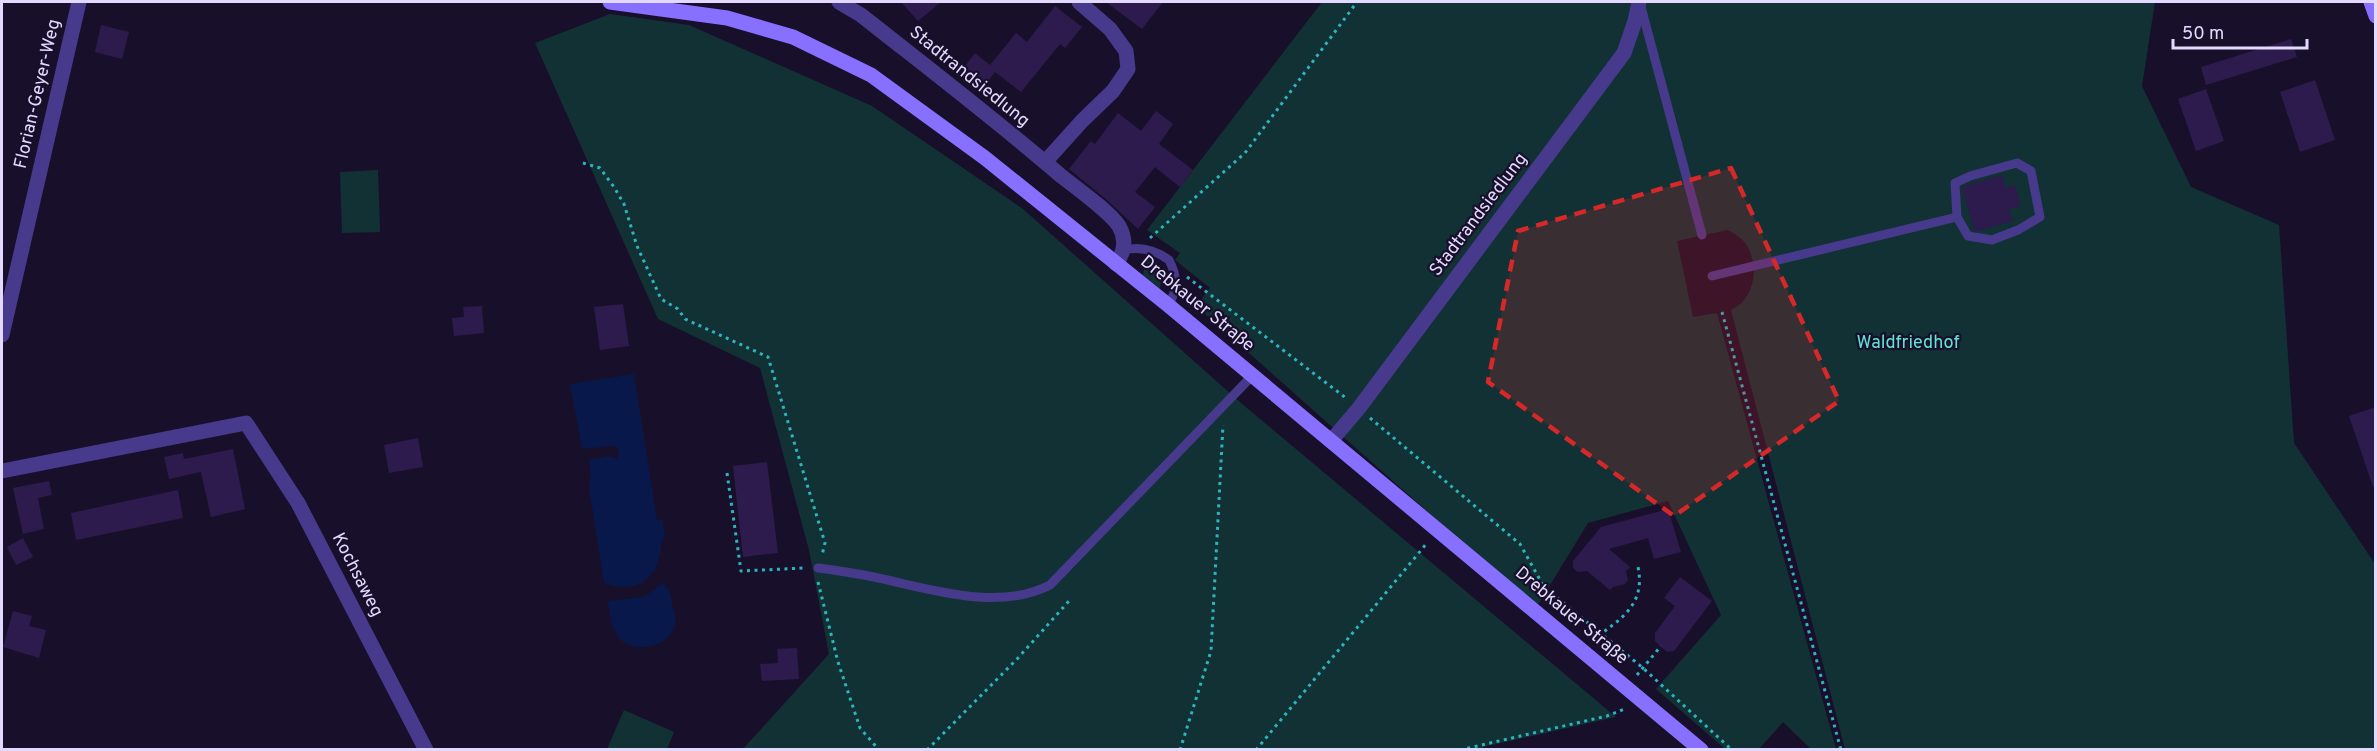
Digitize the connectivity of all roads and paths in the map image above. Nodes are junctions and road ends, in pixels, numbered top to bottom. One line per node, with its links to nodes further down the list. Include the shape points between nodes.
1 (79, 2): 19 (street, Florian-Geyer-Weg)
2 (610, 2): 14 (street, Drebkauer Straße, via 727,18 793,37 871,75 985,158)
3 (839, 2): 9 (street, Stadtrandsiedlung, via 861,15)
4 (1079, 2): 9 (street, via 1110,29 1126,51 1128,69 1113,92)
5 (1357, 2): 13 (path, via 1245,153)
6 (1639, 2): 12 (lane); 21 (street, Stadtrandsiedlung, via 1623,53)
7 (2371, 2): 8 (street)
8 (2376, 16)
9 (1045, 162): 13 (street, Stadtrandsiedlung, via 1119,226)
10 (584, 163): 28 (path, via 600,168 614,186 661,299 678,309 685,319 768,357 825,543)
11 (1957, 217): 11 (lane, via 1968,236 1992,240 2040,217 2031,171 2017,163 1955,183); 16 (lane)
12 (1702, 235)
13 (1132, 249): 14 (street); 15 (lane, via 1158,253)
14 (1116, 264): 17 (street, Drebkauer Straße)
15 (1172, 265): 17 (lane, via 1176,287); 21 (path)
16 (1712, 276)
17 (1167, 305): 20 (street, Drebkauer Straße)
18 (1722, 312): 41 (path)
19 (2, 335)
20 (1253, 375): 23 (street, Drebkauer Straße); 28 (lane, via 1050,585 1034,593 1011,597 944,594)
21 (1359, 408): 23 (street, Stadtrandsiedlung); 30 (path, via 1520,544 1544,587)
22 (1224, 417): 36 (path, via 1211,651)
23 (1331, 441): 26 (street, Drebkauer Straße)
24 (2, 471): 33 (street, Kochsaweg, via 246,423 298,503)
25 (727, 473): 28 (path, via 741,572)
26 (1438, 530): 31 (street, Drebkauer Straße); 37 (path)
27 (1638, 567): 30 (path, via 1641,579 1632,606 1623,618)
28 (819, 568): 34 (path, via 816,575 838,662 860,728)
29 (1069, 601): 35 (path)
30 (1600, 634): 31 (path); 40 (path)
31 (1581, 648): 39 (street, Drebkauer Straße)
32 (1629, 707): 38 (path, via 1607,716)
33 (426, 750)
34 (879, 750)
35 (927, 750)
36 (1180, 750)
37 (1256, 750)
38 (1460, 750)
39 (1701, 750)
40 (1732, 750)
41 (1841, 750)

